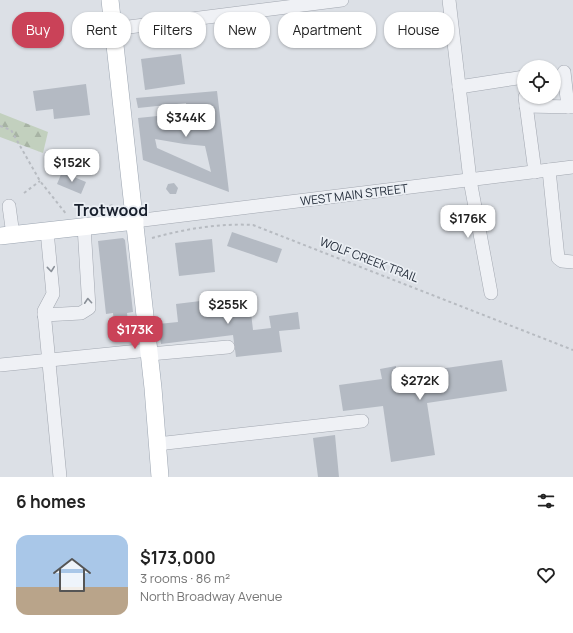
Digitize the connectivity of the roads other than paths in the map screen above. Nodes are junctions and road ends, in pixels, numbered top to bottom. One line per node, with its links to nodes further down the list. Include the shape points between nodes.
1 (110, 0): 4 (main road)
2 (342, 0): 5 (street)
3 (449, 0): 9 (street)
4 (111, 12)
5 (131, 27)
6 (115, 48): 18 (main road)
7 (564, 72): 12 (street)
8 (517, 82): 9 (street)
9 (459, 87): 16 (street)
10 (526, 104): 15 (street)
11 (544, 104): 12 (street)
12 (570, 107)
13 (573, 167): 14 (street, WEST MAIN STREET)
14 (549, 170): 15 (street, WEST MAIN STREET); 22 (street, via 558,258)
15 (535, 172): 16 (street, WEST MAIN STREET)
16 (470, 180): 18 (street, WEST MAIN STREET); 23 (street)
17 (9, 206): 21 (street)
18 (135, 221): 19 (main road); 26 (main road)
19 (84, 226): 20 (main road); 24 (street, one-way to 19, via 81,313 89,308)
20 (47, 231): 21 (main road); 24 (street, one-way to 24, via 53,294)
21 (7, 235)
22 (573, 262)
23 (491, 293)
24 (44, 315): 27 (street)
25 (228, 347): 26 (street)
26 (149, 352): 27 (street); 30 (main road)
27 (48, 361): 28 (street); 31 (street)
28 (0, 365)
29 (362, 421): 30 (street)
30 (157, 444): 32 (main road)
31 (60, 477)
32 (160, 477)

